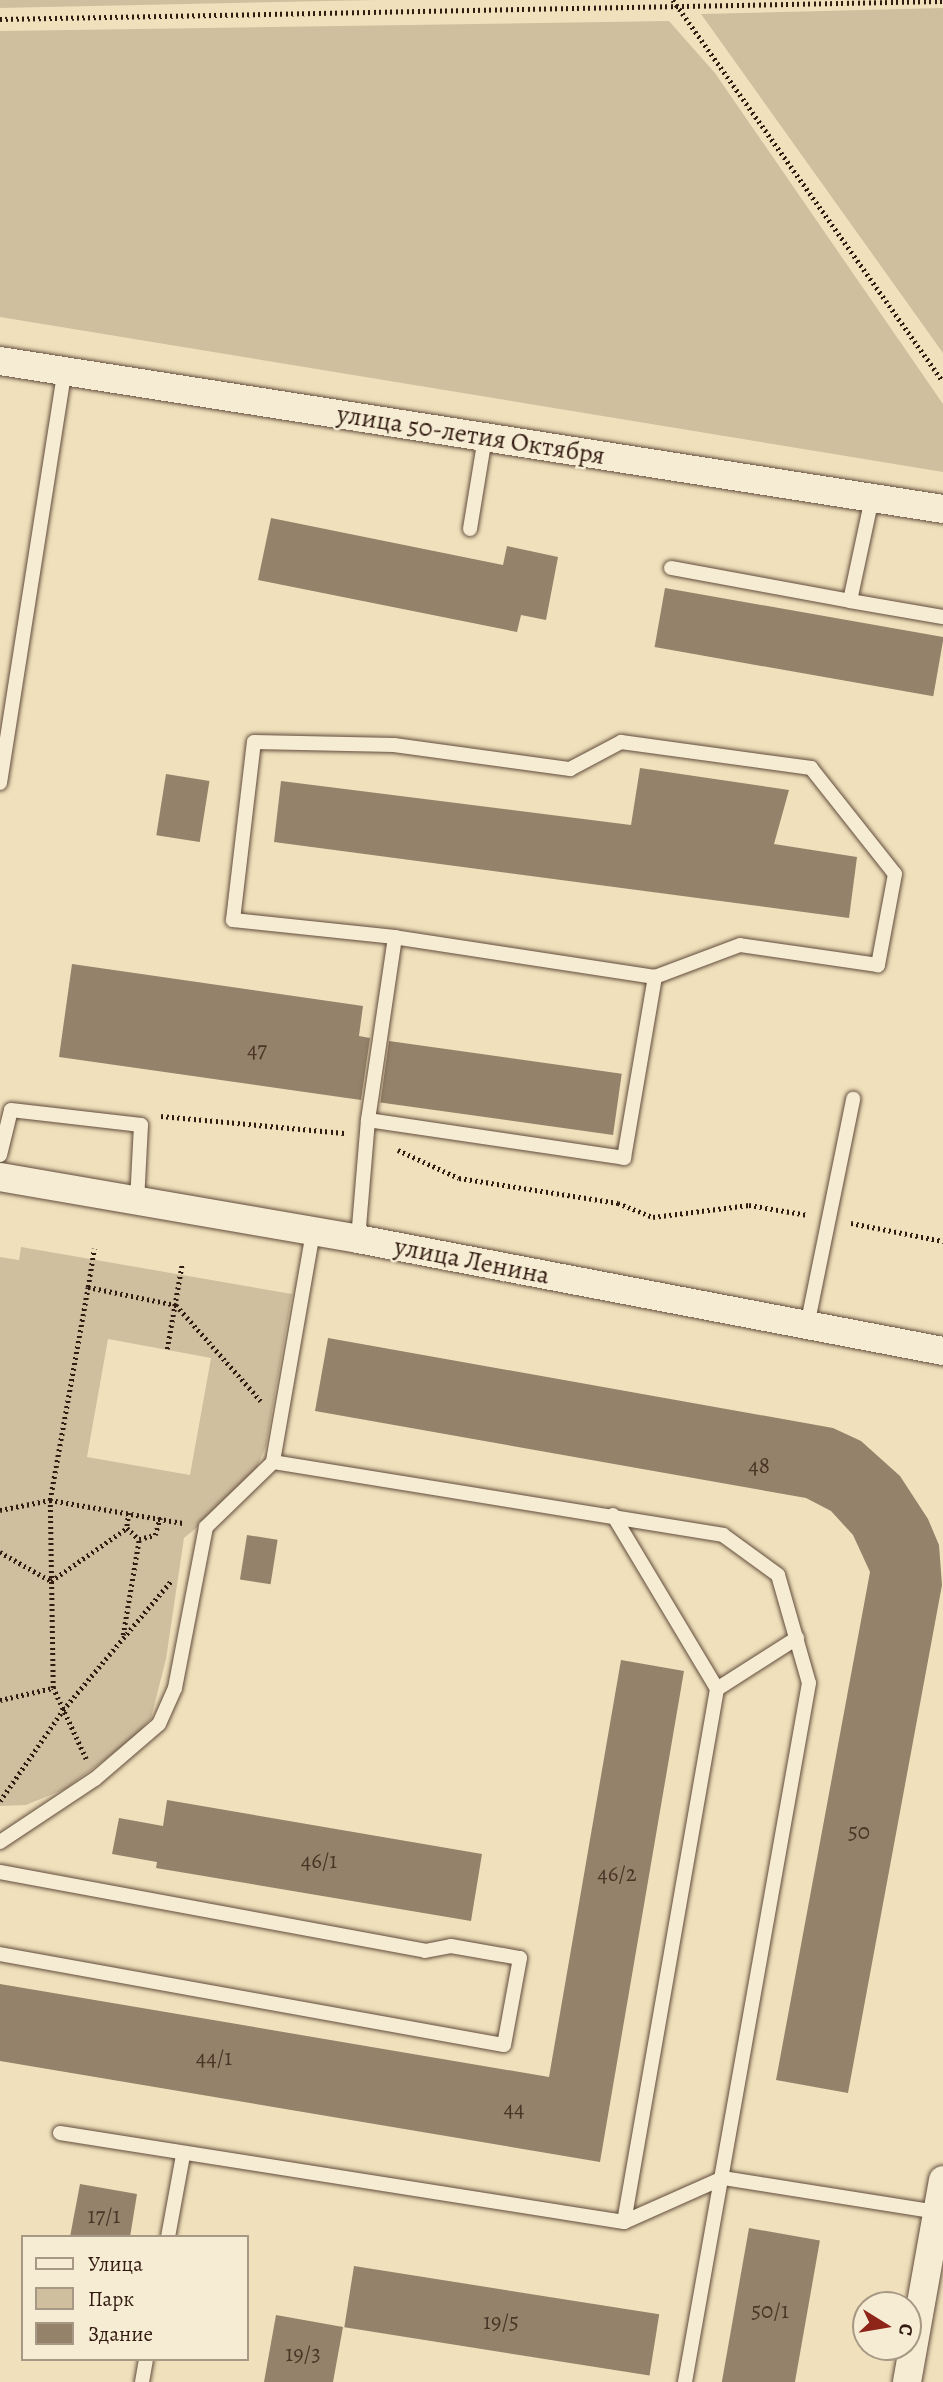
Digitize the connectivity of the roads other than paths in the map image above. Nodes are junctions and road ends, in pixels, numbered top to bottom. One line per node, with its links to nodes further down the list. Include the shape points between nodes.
1 (0, 361): 2 (street, улица 50-летия Октября)
2 (64, 372): 3 (street, улица 50-летия Октября); 10 (lane)
3 (485, 437): 4 (street, улица 50-летия Октября); 6 (lane)
4 (872, 498): 5 (street, улица 50-летия Октября); 8 (lane)
5 (943, 509)
6 (471, 528)
7 (671, 569): 8 (lane)
8 (850, 601): 9 (lane)
9 (943, 617)
10 (0, 783)
11 (395, 937): 12 (lane); 12 (lane, via 233,920 254,742 394,745 570,769 621,742 811,768 895,874 878,965 740,945); 14 (lane)
12 (655, 977): 14 (lane, via 624,1158)
13 (853, 1099): 20 (lane)
14 (368, 1120): 19 (lane)
15 (0, 1156): 17 (lane, via 12,1110 141,1125)
16 (0, 1177): 17 (street, улица Ленина)
17 (137, 1202): 18 (street, улица Ленина)
18 (313, 1232): 19 (street, улица Ленина); 22 (lane)
19 (358, 1239): 20 (street, улица Ленина)
20 (807, 1326): 21 (street, улица Ленина)
21 (943, 1351)
22 (272, 1462): 23 (lane); 26 (lane, via 205,1527 175,1688 159,1724 95,1779)
23 (613, 1515): 24 (lane, via 723,1535 778,1575); 25 (lane)
24 (797, 1639): 25 (lane); 31 (lane, via 808,1683)
25 (717, 1689): 34 (lane)
26 (0, 1842)
27 (0, 1872): 28 (lane, via 425,1951 451,1946 520,1958 503,2045)
28 (0, 1954)
29 (60, 2133): 30 (lane)
30 (183, 2155): 34 (lane); 35 (lane)
31 (723, 2178): 33 (lane); 34 (lane); 38 (lane)
32 (943, 2180): 33 (street)
33 (937, 2212): 39 (street)
34 (624, 2222)
35 (168, 2235)
36 (146, 2361): 37 (lane)
37 (142, 2382)
38 (685, 2382)
39 (907, 2382)

